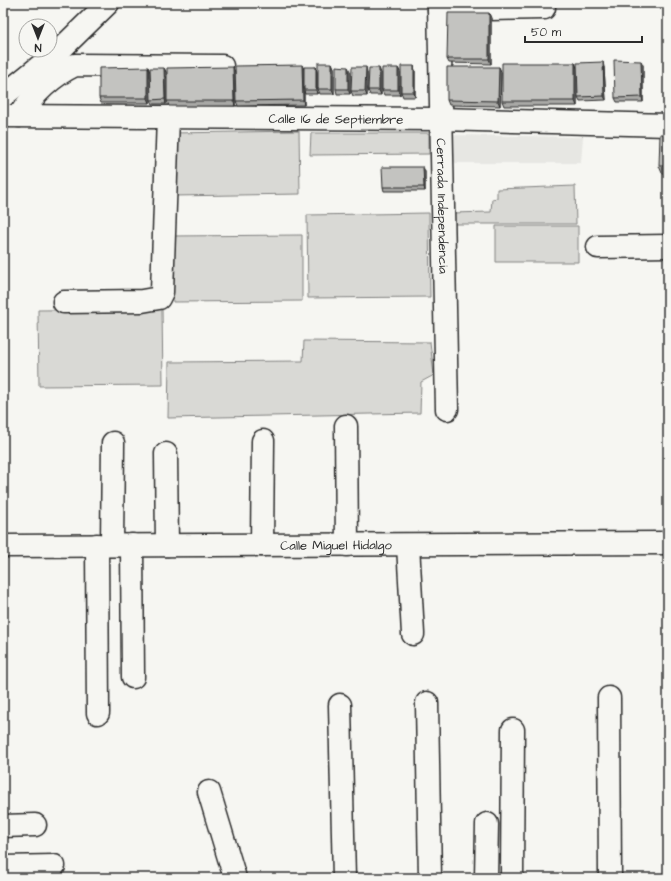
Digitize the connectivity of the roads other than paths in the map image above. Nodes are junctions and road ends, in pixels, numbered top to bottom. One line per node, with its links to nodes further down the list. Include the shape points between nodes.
1 (108, 3): 5 (street, via 60,50)
2 (439, 6): 3 (street); 8 (street, Cerrada Independencia)
3 (544, 8)
4 (222, 66): 6 (street, via 75,65 65,70)
5 (3, 96)
6 (11, 116): 7 (street, Calle 16 de Septiembre)
7 (168, 117): 8 (street, Calle 16 de Septiembre); 12 (street, via 164,256 162,292 159,298 142,301)
8 (440, 119): 9 (street, Calle 16 de Septiembre); 13 (street, Cerrada Independencia)
9 (668, 125)
10 (668, 246): 11 (street)
11 (598, 247)
12 (64, 302)
13 (447, 409)
14 (346, 426): 22 (street)
15 (264, 441): 21 (street)
16 (113, 443): 19 (street)
17 (166, 454): 20 (street)
18 (668, 543): 23 (street, Calle Miguel Hidalgo)
19 (113, 545): 20 (street, Calle Miguel Hidalgo); 24 (street, Calle Miguel Hidalgo); 26 (street); 30 (street)
20 (167, 545): 21 (street, Calle Miguel Hidalgo)
21 (262, 545): 22 (street, Calle Miguel Hidalgo)
22 (347, 545): 23 (street, Calle Miguel Hidalgo)
23 (408, 545): 25 (street)
24 (3, 546)
25 (413, 634)
26 (133, 677)
27 (609, 698): 43 (street)
28 (427, 703): 40 (street)
29 (340, 706): 39 (street)
30 (98, 713)
31 (513, 730): 42 (street)
32 (210, 792): 38 (street)
33 (487, 824): 41 (street)
34 (35, 825): 35 (street)
35 (3, 826)
36 (54, 866): 37 (street)
37 (3, 867)
38 (235, 878)
39 (344, 878)
40 (430, 878)
41 (486, 878)
42 (512, 878)
43 (610, 878)

